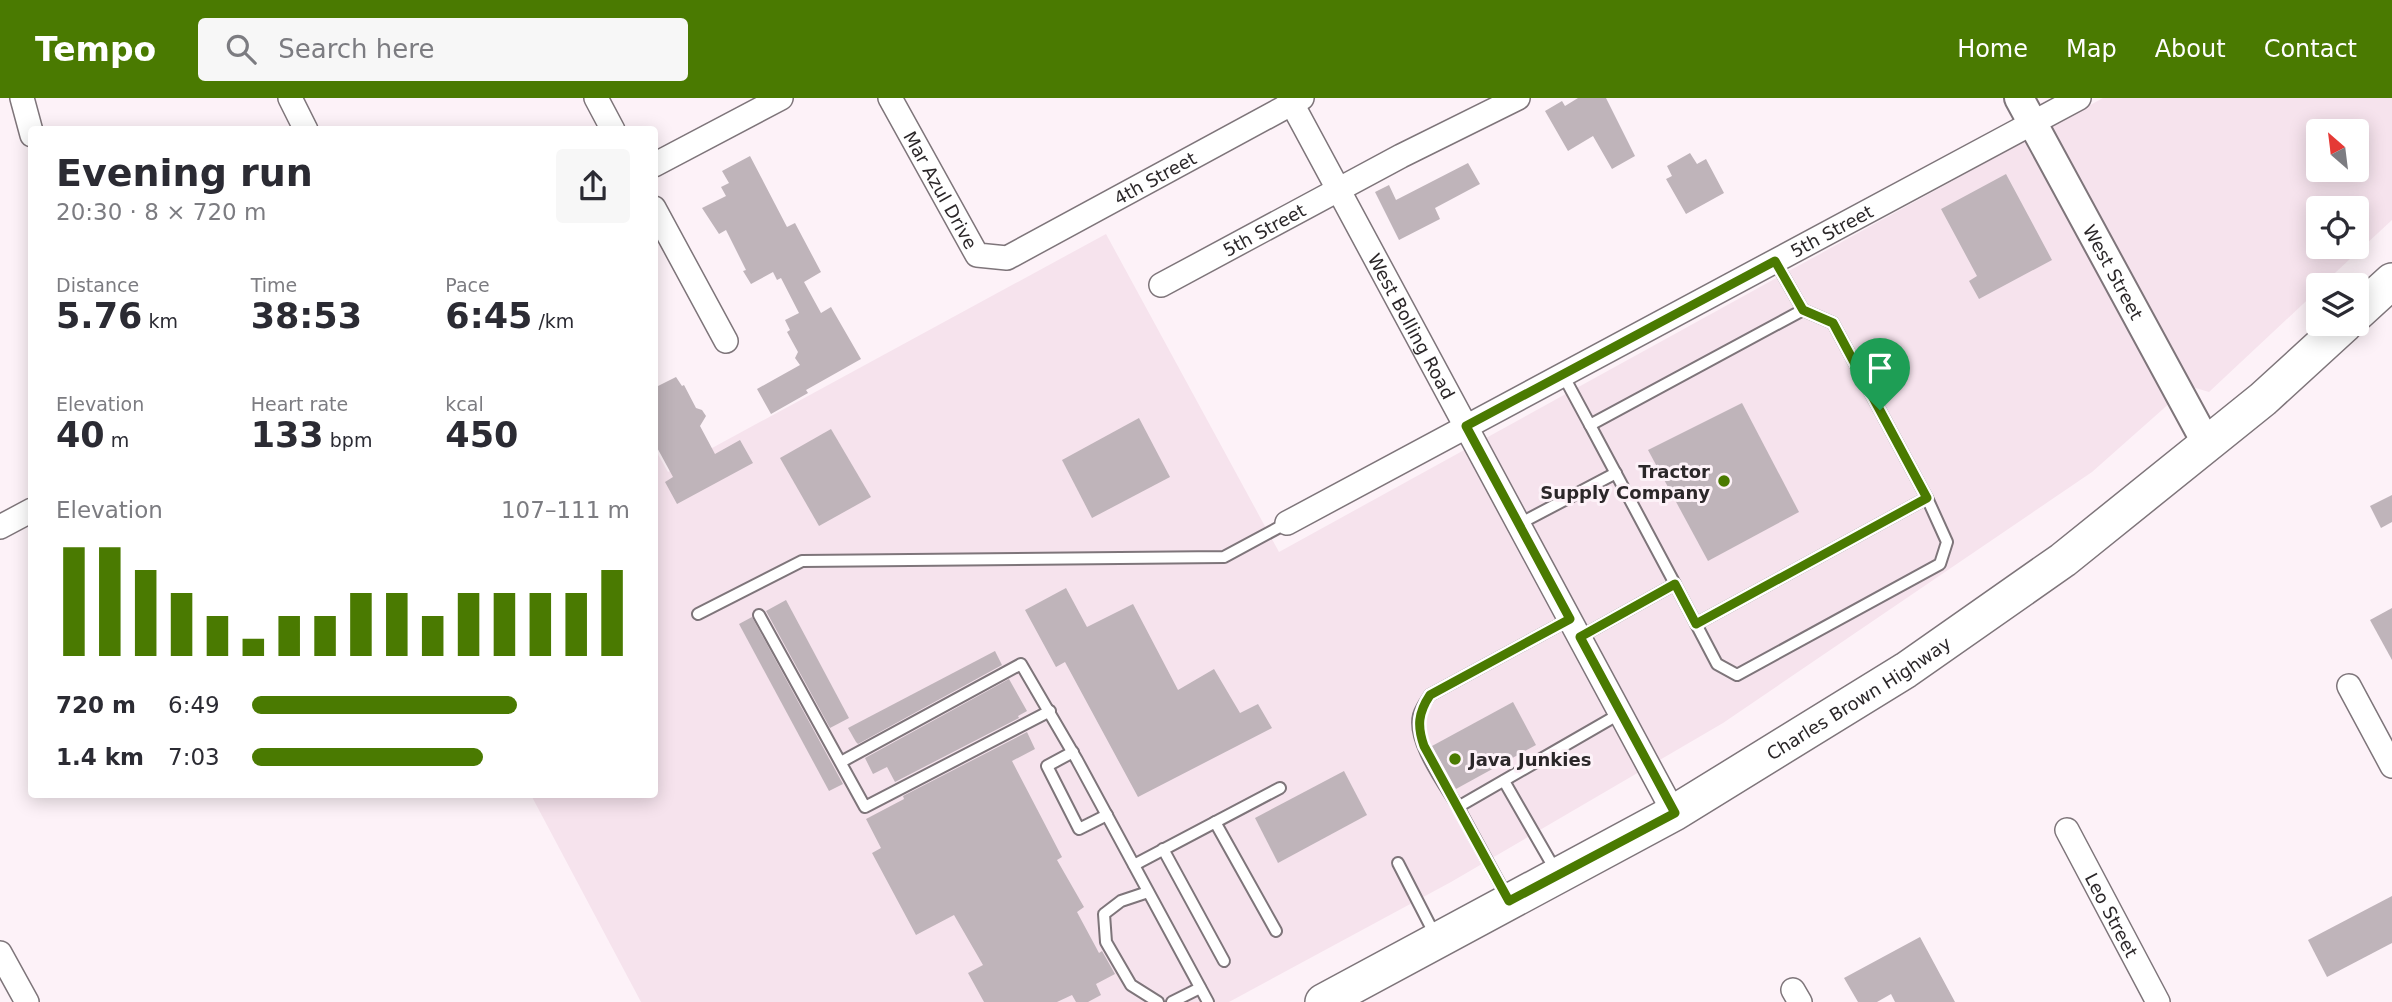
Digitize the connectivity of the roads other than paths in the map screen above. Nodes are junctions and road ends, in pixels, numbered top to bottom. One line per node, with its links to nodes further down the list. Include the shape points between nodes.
1 (22, 98): 11 (street)
2 (290, 98): 12 (street)
3 (596, 98): 13 (street)
4 (781, 98): 14 (street)
5 (890, 98): 17 (street, Mar Azul Drive, via 977,255)
6 (1518, 98): 15 (street, 5th Street)
7 (2019, 98): 10 (street, West Street)
8 (2079, 98): 10 (street, 5th Street)
9 (1294, 100): 15 (street, West Bolling Road); 17 (street, 4th Street)
10 (2033, 123): 18 (street, 5th Street); 28 (street, West Street)
11 (30, 126)
12 (304, 126)
13 (611, 126)
14 (658, 163)
15 (1339, 191): 20 (street, 5th Street); 27 (street, West Bolling Road)
16 (658, 215): 24 (street)
17 (1007, 257)
18 (1775, 261): 22 (lane); 25 (street, 5th Street)
19 (2392, 281): 21 (main road)
20 (1161, 285)
21 (2369, 302)
22 (1803, 310): 26 (lane); 30 (lane, via 1833,323)
23 (2332, 336): 28 (main road, Charles Brown Highway)
24 (726, 341)
25 (1562, 375): 26 (lane); 27 (street, 5th Street)
26 (1590, 425): 29 (lane)
27 (1466, 426): 32 (street, 5th Street); 33 (street, West Bolling Road)
28 (2207, 444): 49 (main road, Charles Brown Highway, via 2063,560 1926,656)
29 (1616, 472): 33 (lane); 35 (lane)
30 (1927, 498): 38 (lane); 38 (lane, via 1947,542 1940,564 1737,675 1717,664)
31 (28, 512): 34 (street)
32 (1287, 523): 36 (lane, via 1224,557 802,561)
33 (1519, 524): 39 (street, West Bolling Road)
34 (0, 527)
35 (1675, 584): 38 (lane); 39 (lane)
36 (698, 614)
37 (759, 615): 44 (lane)
38 (1696, 624)
39 (1575, 628): 42 (street, West Bolling Road); 48 (lane, via 1430,695 1420,713 1420,735)
40 (2349, 686): 45 (street)
41 (1049, 711): 43 (lane); 44 (lane, via 865,807); 44 (lane, via 1021,664)
42 (1621, 713): 46 (lane); 49 (street, West Bolling Road)
43 (1073, 752): 50 (lane); 50 (lane, via 1047,766 1079,829)
44 (841, 762)
45 (2392, 766)
46 (1504, 781): 48 (lane); 56 (lane)
47 (1280, 788): 51 (lane)
48 (1458, 807): 58 (lane)
49 (1675, 813): 56 (main road, Charles Brown Highway)
50 (1107, 814): 55 (lane)
51 (1215, 822): 53 (lane); 59 (lane)
52 (2067, 830): 69 (street, Leo Street)
53 (1163, 849): 55 (lane); 62 (lane)
54 (1398, 863): 60 (lane)
55 (1134, 865): 57 (lane)
56 (1558, 875): 58 (main road, Charles Brown Highway)
57 (1148, 892): 63 (lane); 65 (lane, via 1121,901 1104,914 1106,942 1131,985)
58 (1509, 901): 60 (main road, Charles Brown Highway)
59 (1276, 931)
60 (1438, 940): 68 (main road, Charles Brown Highway)
61 (0, 954): 64 (street)
62 (1224, 961)
63 (1200, 988): 66 (lane); 67 (lane)
64 (27, 1002)
65 (1158, 1002)
66 (1172, 1002)
67 (1208, 1002)
68 (1323, 1002)
69 (2158, 1002)

